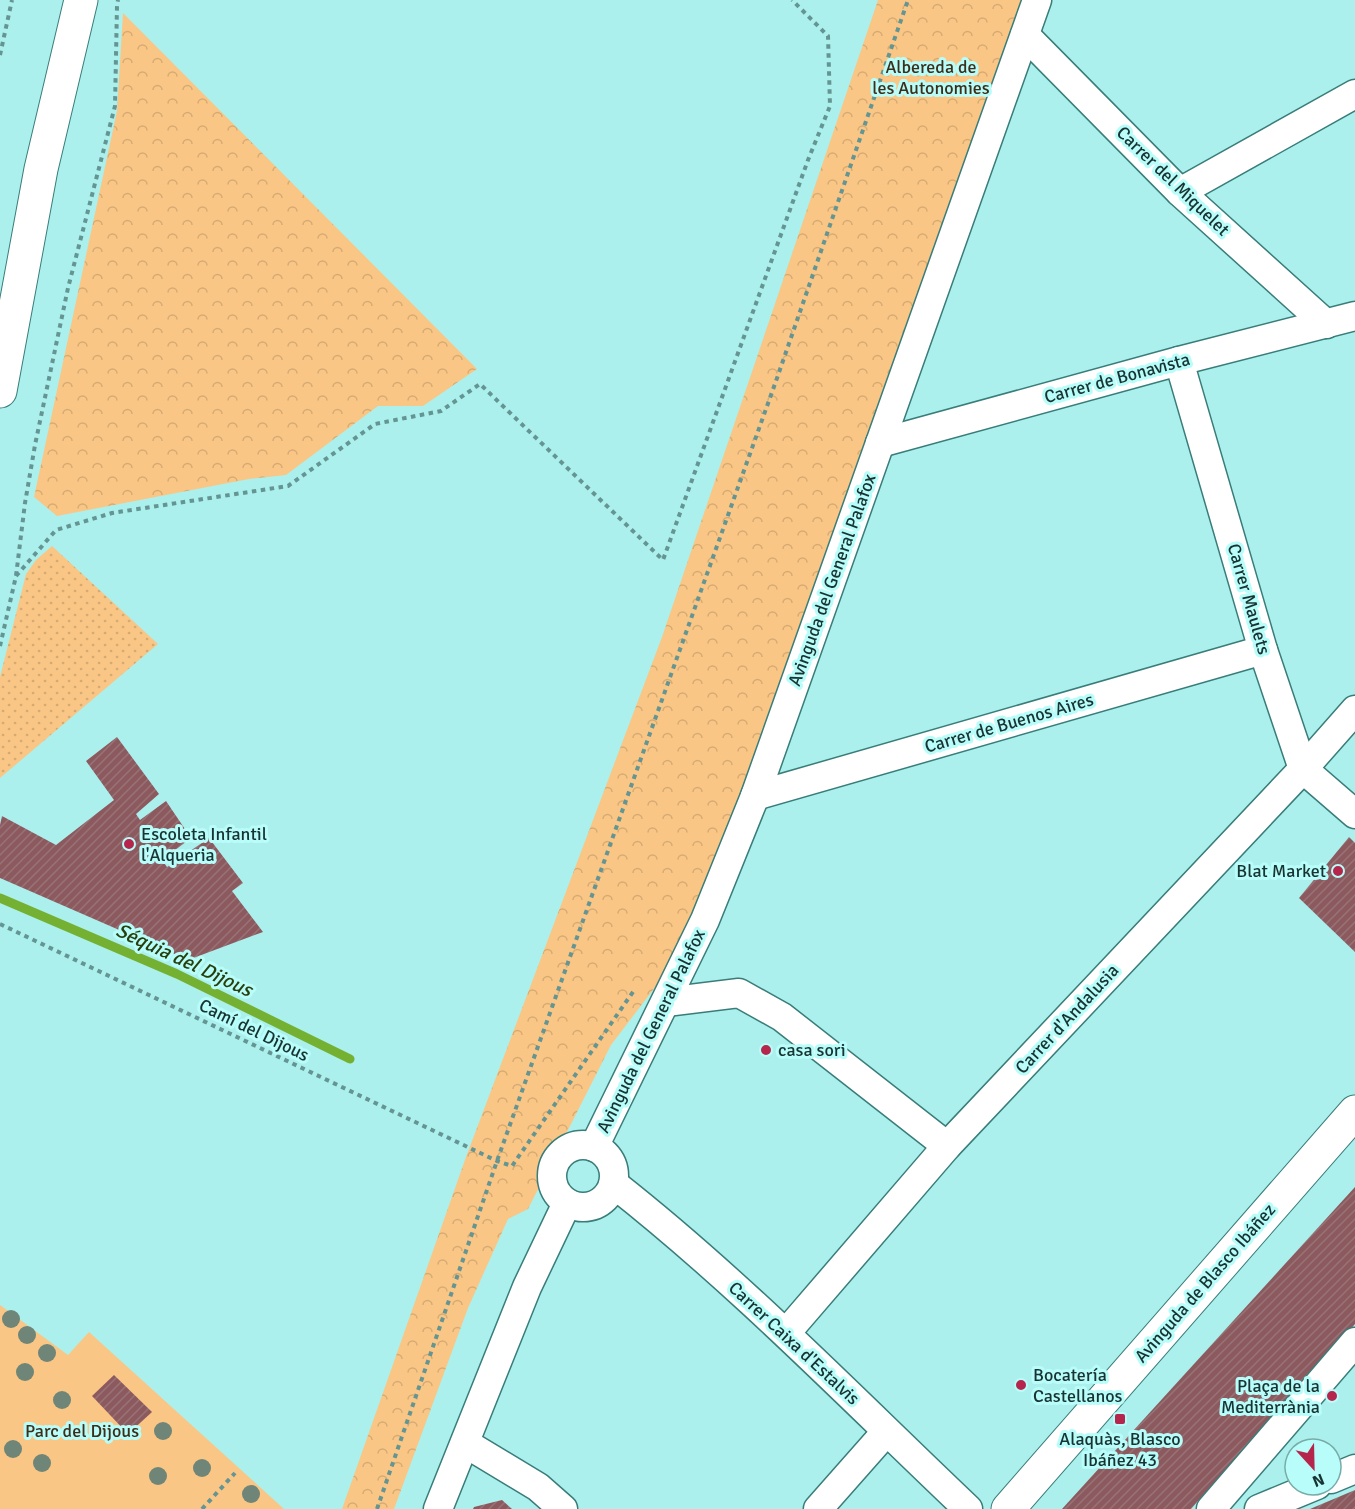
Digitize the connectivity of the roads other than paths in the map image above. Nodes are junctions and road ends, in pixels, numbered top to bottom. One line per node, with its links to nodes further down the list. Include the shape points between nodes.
1 (81, 0): 9 (street, via 41,169)
2 (1037, 0): 3 (street, Avinguda del General Palafox)
3 (1025, 35): 5 (street, Carrer del Miquelet); 10 (street, Avinguda del General Palafox)
4 (1355, 94): 5 (street)
5 (1180, 192): 7 (street, Carrer del Miquelet)
6 (1355, 316): 7 (street, Carrer de Bonavista)
7 (1326, 324): 8 (street, Carrer de Bonavista)
8 (1179, 361): 10 (street, Carrer de Bonavista); 11 (street, Carrer Maulets)
9 (0, 391)
10 (880, 443): 14 (street, Avinguda del General Palafox)
11 (1263, 650): 13 (street, Carrer Maulets); 14 (street, Carrer de Buenos Aires)
12 (1355, 710): 13 (street, Carrer d'Andalusia)
13 (1303, 769): 15 (street); 18 (street, Carrer d'Andalusia)
14 (755, 796): 16 (street, Avinguda del General Palafox, via 705,920)
15 (1355, 813)
16 (666, 1002): 18 (street, via 739,993 782,1017); 19 (street, Avinguda del General Palafox)
17 (1355, 1113): 31 (street, Avinguda de Blasco Ibáñez)
18 (947, 1146): 22 (street, Carrer d'Andalusia)
19 (594, 1147): 20 (street, via 611,1162); 21 (street, via 569,1148 553,1167 553,1183)
20 (614, 1184): 21 (street, via 595,1205 581,1208); 22 (street, Carrer Caixa d'Estalvis)
21 (567, 1203): 25 (street, via 527,1287)
22 (786, 1333): 24 (street, Carrer Caixa d'Estalvis)
23 (1355, 1342): 32 (street)
24 (886, 1432): 29 (street); 30 (street, Carrer Caixa d'Estalvis)
25 (465, 1443): 27 (street); 28 (street, via 538,1487)
26 (1288, 1497): 33 (street)
27 (438, 1509)
28 (563, 1509)
29 (818, 1509)
30 (968, 1509)
31 (1008, 1509)
32 (1211, 1509)
33 (1259, 1509)

